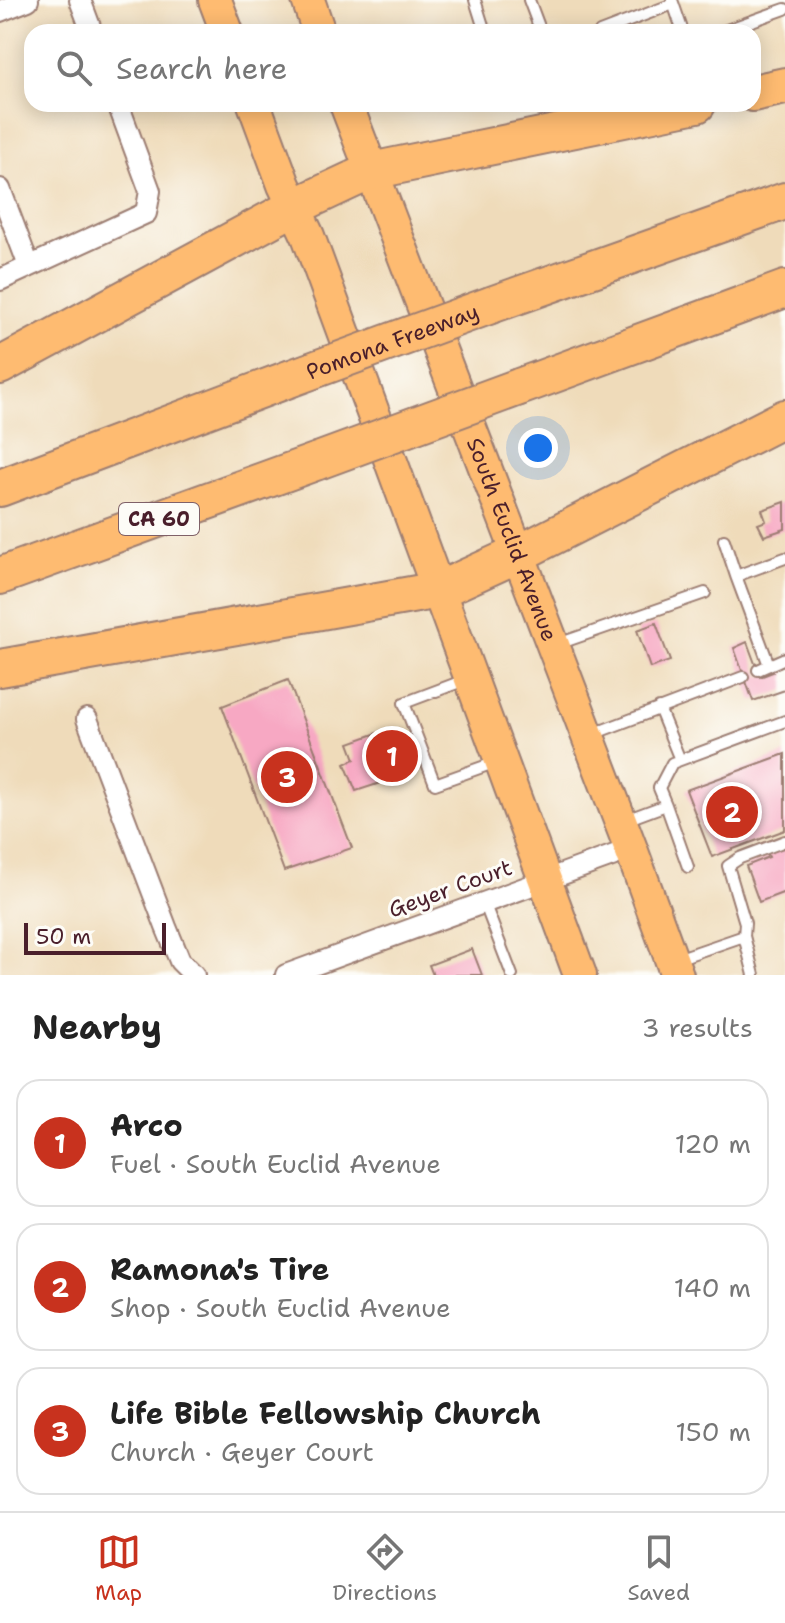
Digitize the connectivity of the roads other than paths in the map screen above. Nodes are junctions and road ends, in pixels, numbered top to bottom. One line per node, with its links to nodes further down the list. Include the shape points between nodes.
1 (28, 0): 9 (street)
2 (80, 0): 10 (street)
3 (215, 0): 11 (main road)
4 (308, 0): 12 (main road)
5 (475, 0): 13 (lane)
6 (529, 0): 14 (lane)
7 (672, 2): 15 (lane); 16 (lane)
8 (785, 9): 17 (lane)
9 (0, 11)
10 (89, 24)
11 (224, 24)
12 (316, 24)
13 (482, 24)
14 (538, 24)
15 (619, 24)
16 (680, 24)
17 (743, 24)
18 (785, 86): 19 (highway)
19 (761, 91)
20 (121, 112): 28 (street, via 150,191 146,213)
21 (257, 112): 27 (main road)
22 (349, 112): 24 (main road, South Euclid Avenue)
23 (658, 112): 24 (highway)
24 (371, 171): 27 (highway); 35 (main road, South Euclid Avenue)
25 (0, 189): 28 (street)
26 (785, 201): 33 (highway, Pomona Freeway, bridge)
27 (294, 207): 31 (highway); 39 (main road)
28 (29, 266): 29 (street)
29 (0, 280)
30 (785, 289): 37 (highway, CA 60, bridge)
31 (0, 366)
32 (785, 418): 35 (highway)
33 (0, 488)
34 (724, 540): 38 (lane)
35 (518, 554): 39 (highway); 41 (main road, South Euclid Avenue)
36 (785, 558): 38 (lane)
37 (0, 576)
38 (736, 576): 42 (lane, via 763,667)
39 (439, 590): 43 (highway); 45 (main road)
40 (705, 593): 41 (lane)
41 (553, 646): 49 (main road, South Euclid Avenue)
42 (785, 658)
43 (0, 668)
44 (743, 677): 46 (lane)
45 (471, 678): 50 (main road); 50 (lane, via 404,703 435,784)
46 (659, 708): 49 (lane); 51 (lane)
47 (87, 719): 60 (street, via 180,961)
48 (785, 721): 51 (lane)
49 (588, 735): 53 (main road, South Euclid Avenue)
50 (501, 760): 56 (main road)
51 (680, 760): 52 (lane, via 672,763 659,788)
52 (666, 805): 53 (lane); 55 (lane)
53 (626, 835): 56 (street, Geyer Court); 59 (main road, South Euclid Avenue)
54 (785, 841): 58 (lane, via 728,866)
55 (688, 867)
56 (545, 880): 57 (street, Geyer Court); 63 (main road)
57 (484, 902): 61 (street, Geyer Court); 62 (lane)
58 (744, 936): 59 (lane); 64 (lane)
59 (674, 968)
60 (194, 975)
61 (286, 975)
62 (512, 975)
63 (580, 975)
64 (754, 975)

